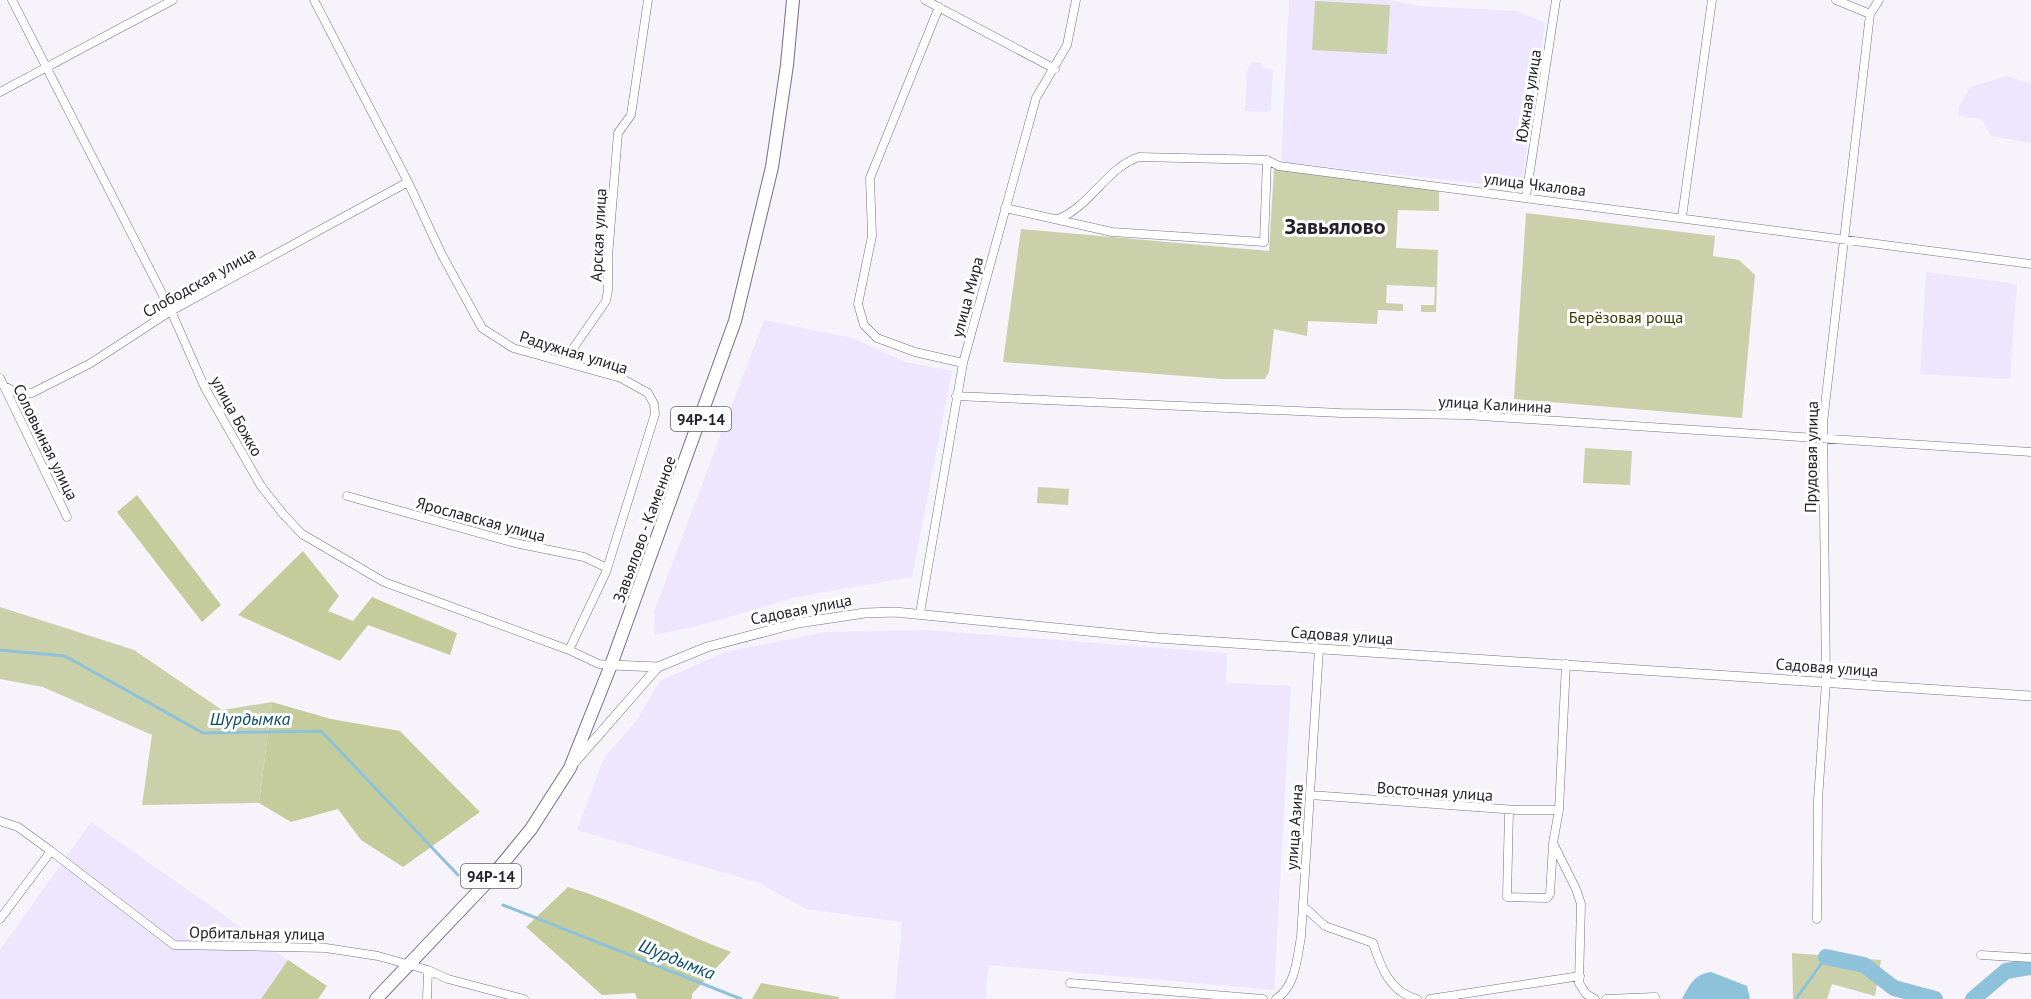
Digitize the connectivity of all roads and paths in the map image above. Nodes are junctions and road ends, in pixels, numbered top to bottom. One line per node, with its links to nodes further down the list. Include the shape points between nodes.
1 (12, 0): 14 (street, улица Божко)
2 (173, 0): 14 (street)
3 (314, 0): 18 (street, Радужная улица)
4 (648, 0): 26 (street, Арская улица, via 631,115 618,133 606,301)
5 (793, 0): 39 (main road, Завьялово - Каменное / 94Р-14, via 772,167 735,321)
6 (925, 0): 12 (street)
7 (1076, 0): 15 (street, улица Мира, via 1067,45)
8 (1556, 0): 19 (street, Южная улица)
9 (1712, 0): 21 (street)
10 (1836, 0): 13 (street)
11 (1879, 0): 13 (street, Прудовая улица)
12 (939, 7): 15 (street); 27 (street, via 870,178 872,236 858,304 864,325 877,338)
13 (1870, 14): 23 (street, Прудовая улица)
14 (46, 68): 16 (street); 25 (street, улица Божко)
15 (1055, 69): 20 (street, улица Мира, via 1036,98)
16 (0, 92)
17 (1267, 160): 19 (street, улица Чкалова, via 1279,166); 22 (street, улица Чкалова, via 1139,157 1120,165 1086,203); 22 (street, via 1264,242 1112,232)
18 (408, 182): 25 (street, Слободская улица); 26 (street, Радужная улица, via 441,254 482,328 513,348)
19 (1526, 196): 21 (street, улица Чкалова)
20 (1005, 208): 22 (street); 27 (street, улица Мира)
21 (1682, 217): 23 (street, улица Чкалова)
22 (1058, 219)
23 (1845, 239): 24 (street, улица Чкалова); 30 (street, Прудовая улица)
24 (2031, 264)
25 (171, 311): 28 (street, Слободская улица, via 91,363 32,393 20,394); 36 (street, улица Божко, via 204,388 261,486 302,534 384,582)
26 (567, 363): 34 (street, Радужная улица, via 638,386 654,404 651,431)
27 (963, 363): 29 (street, улица Мира)
28 (2, 382): 33 (street, Соловьиная улица)
29 (956, 396): 30 (street, улица Калинина, via 1474,415); 35 (street, улица Мира)
30 (1822, 437): 31 (street, улица Калинина); 41 (street, Прудовая улица)
31 (2031, 452)
32 (347, 496): 34 (street, Ярославская улица, via 492,537 584,557)
33 (67, 517)
34 (607, 568): 36 (street, Радужная улица)
35 (920, 613): 37 (street, Садовая улица, via 1156,638); 40 (street, Садовая улица, via 865,613 798,623 707,647)
36 (569, 650): 39 (street, улица Божко, via 599,664)
37 (1319, 650): 38 (street, Садовая улица); 44 (street, улица Азина)
38 (1566, 664): 41 (street, Садовая улица); 46 (street)
39 (611, 665): 40 (street); 43 (main road, Завьялово - Каменное / 94Р-14)
40 (658, 667): 43 (street)
41 (1826, 682): 42 (street, Садовая улица); 51 (street, Прудовая улица, via 1818,800)
42 (2031, 696)
43 (570, 768): 55 (main road, Завьялово - Каменное / 94Р-14, via 531,829 490,879)
44 (1310, 795): 45 (street, Восточная улица); 50 (street, улица Азина)
45 (1509, 810): 46 (street, Восточная улица); 48 (street, via 1506,897 1547,898)
46 (1559, 810): 48 (street)
47 (0, 821): 49 (street, Орбитальная улица, via 18,827)
48 (1553, 843): 57 (street, via 1581,904)
49 (51, 850): 52 (street); 55 (street, Орбитальная улица, via 174,945 326,948)
50 (1303, 906): 64 (street, улица Азина, via 1295,966 1290,983); 65 (street, via 1325,926 1373,943 1380,965 1396,991)
51 (1817, 919)
52 (0, 920)
53 (1981, 955): 54 (street)
54 (2031, 958)
55 (407, 964): 56 (street, Орбитальная улица); 60 (main road, Завьялово - Каменное / 94Р-14)
56 (429, 970): 61 (street); 62 (street, Орбитальная улица, via 448,979)
57 (1580, 976): 66 (street); 67 (street, via 1583,988)
58 (1070, 983): 63 (street)
59 (1655, 997): 68 (street)
60 (376, 999)
61 (427, 999)
62 (524, 999)
63 (1263, 999)
64 (1276, 999)
65 (1417, 999)
66 (1430, 999)
67 (1594, 999)
68 (1606, 999)

